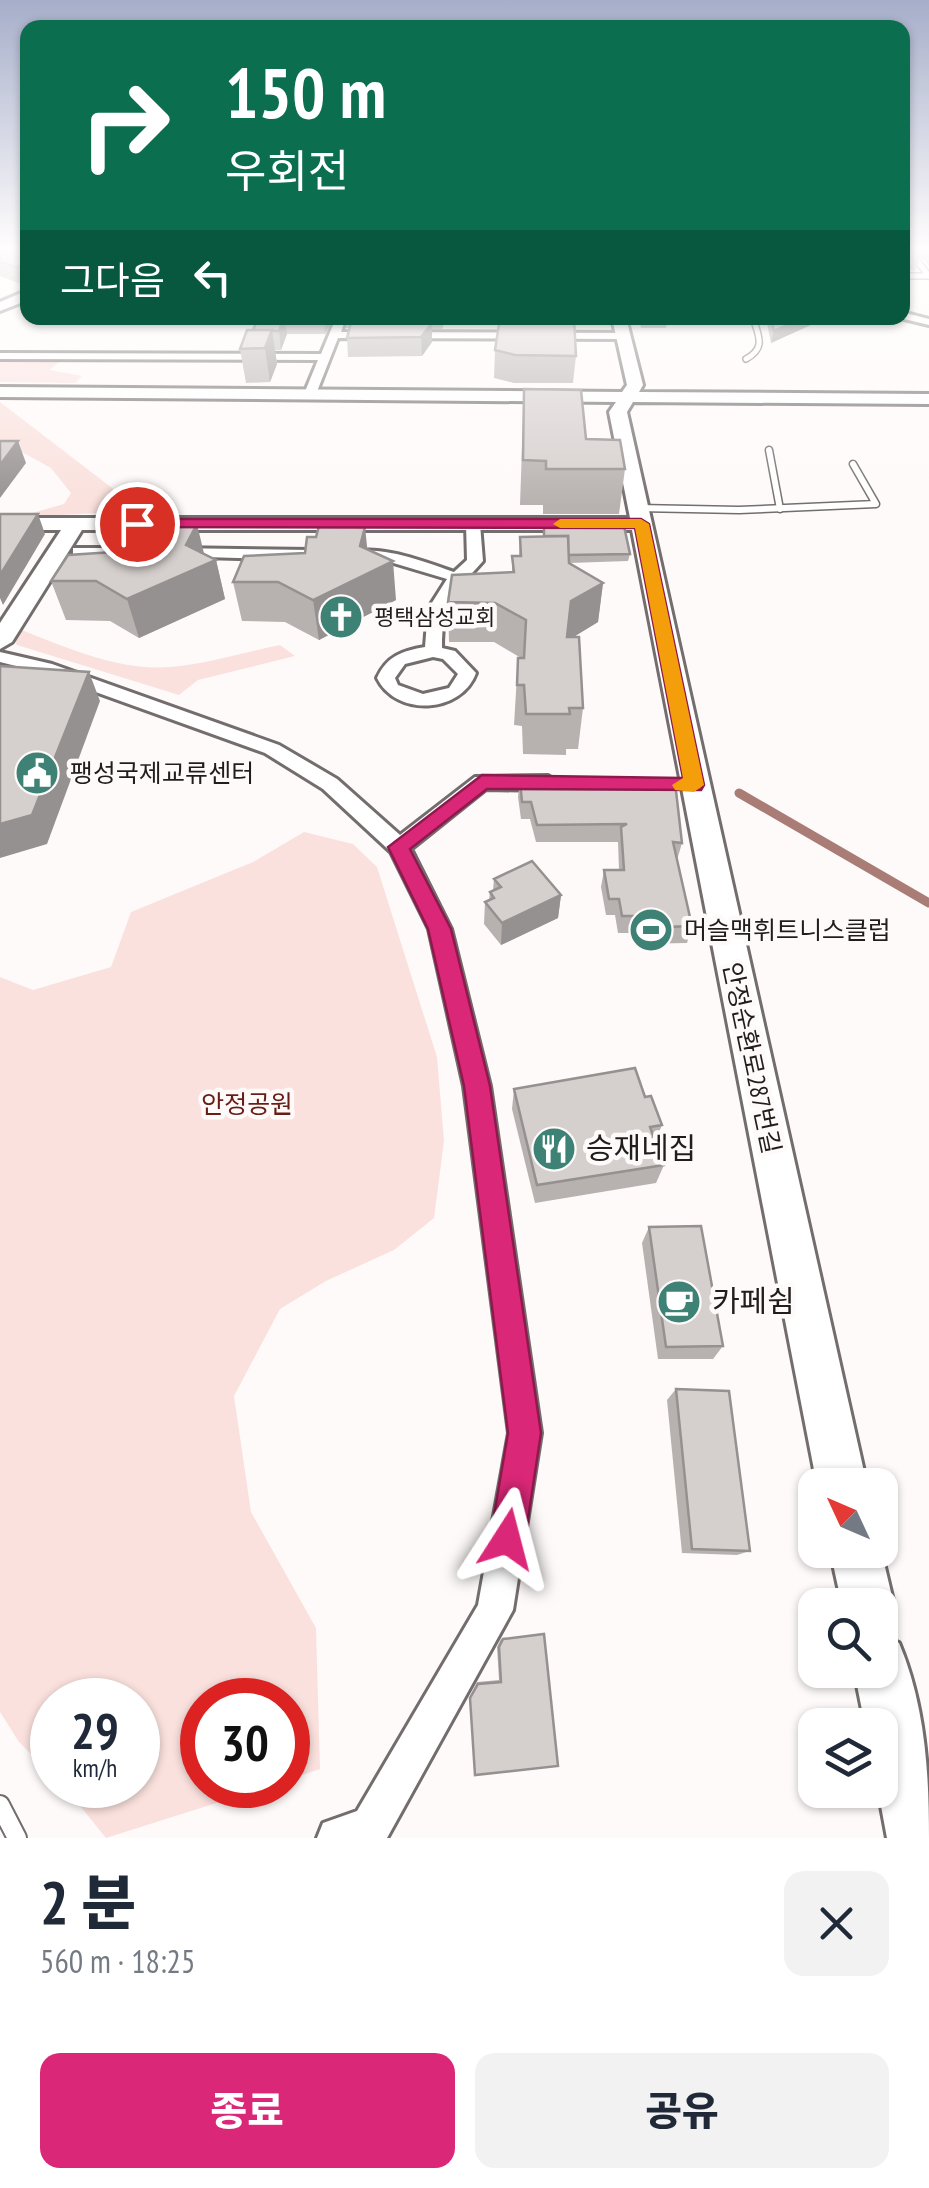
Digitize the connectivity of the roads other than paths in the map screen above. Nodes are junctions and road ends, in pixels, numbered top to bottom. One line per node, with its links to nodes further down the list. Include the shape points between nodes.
1 (334, 335): 7 (street)
2 (558, 336): 3 (street)
3 (624, 336): 12 (street, 안정순환로287번길, via 635,385)
4 (759, 336): 9 (lane, via 757,353)
5 (249, 344): 8 (street)
6 (0, 356): 8 (street)
7 (324, 357): 8 (street); 11 (street)
8 (242, 358)
9 (746, 359)
10 (0, 392): 11 (street)
11 (310, 394): 12 (street)
12 (626, 396): 13 (street); 17 (street, 안정순환로287번길, via 618,412)
13 (929, 399)
14 (769, 450): 16 (lane)
15 (853, 464): 16 (lane, via 876,504)
16 (780, 509): 17 (lane)
17 (640, 516): 20 (street); 28 (street, 안정순환로287번길, via 685,785)
18 (0, 524): 19 (street)
19 (75, 524): 20 (street); 23 (street)
20 (473, 524): 22 (street, via 475,560)
21 (78, 552): 22 (street, via 391,557)
22 (456, 577): 24 (street, via 433,610)
23 (0, 642)
24 (433, 652)
25 (0, 657): 27 (street, via 272,749 330,784)
26 (579, 784): 27 (street, via 482,782)
27 (398, 847): 32 (street, via 440,929 477,1086 525,1433 496,1610 372,1826)
28 (838, 1468)
29 (885, 1688): 33 (street)
30 (0, 1805): 31 (lane)
31 (17, 1838)
32 (338, 1838)
33 (917, 1838)

